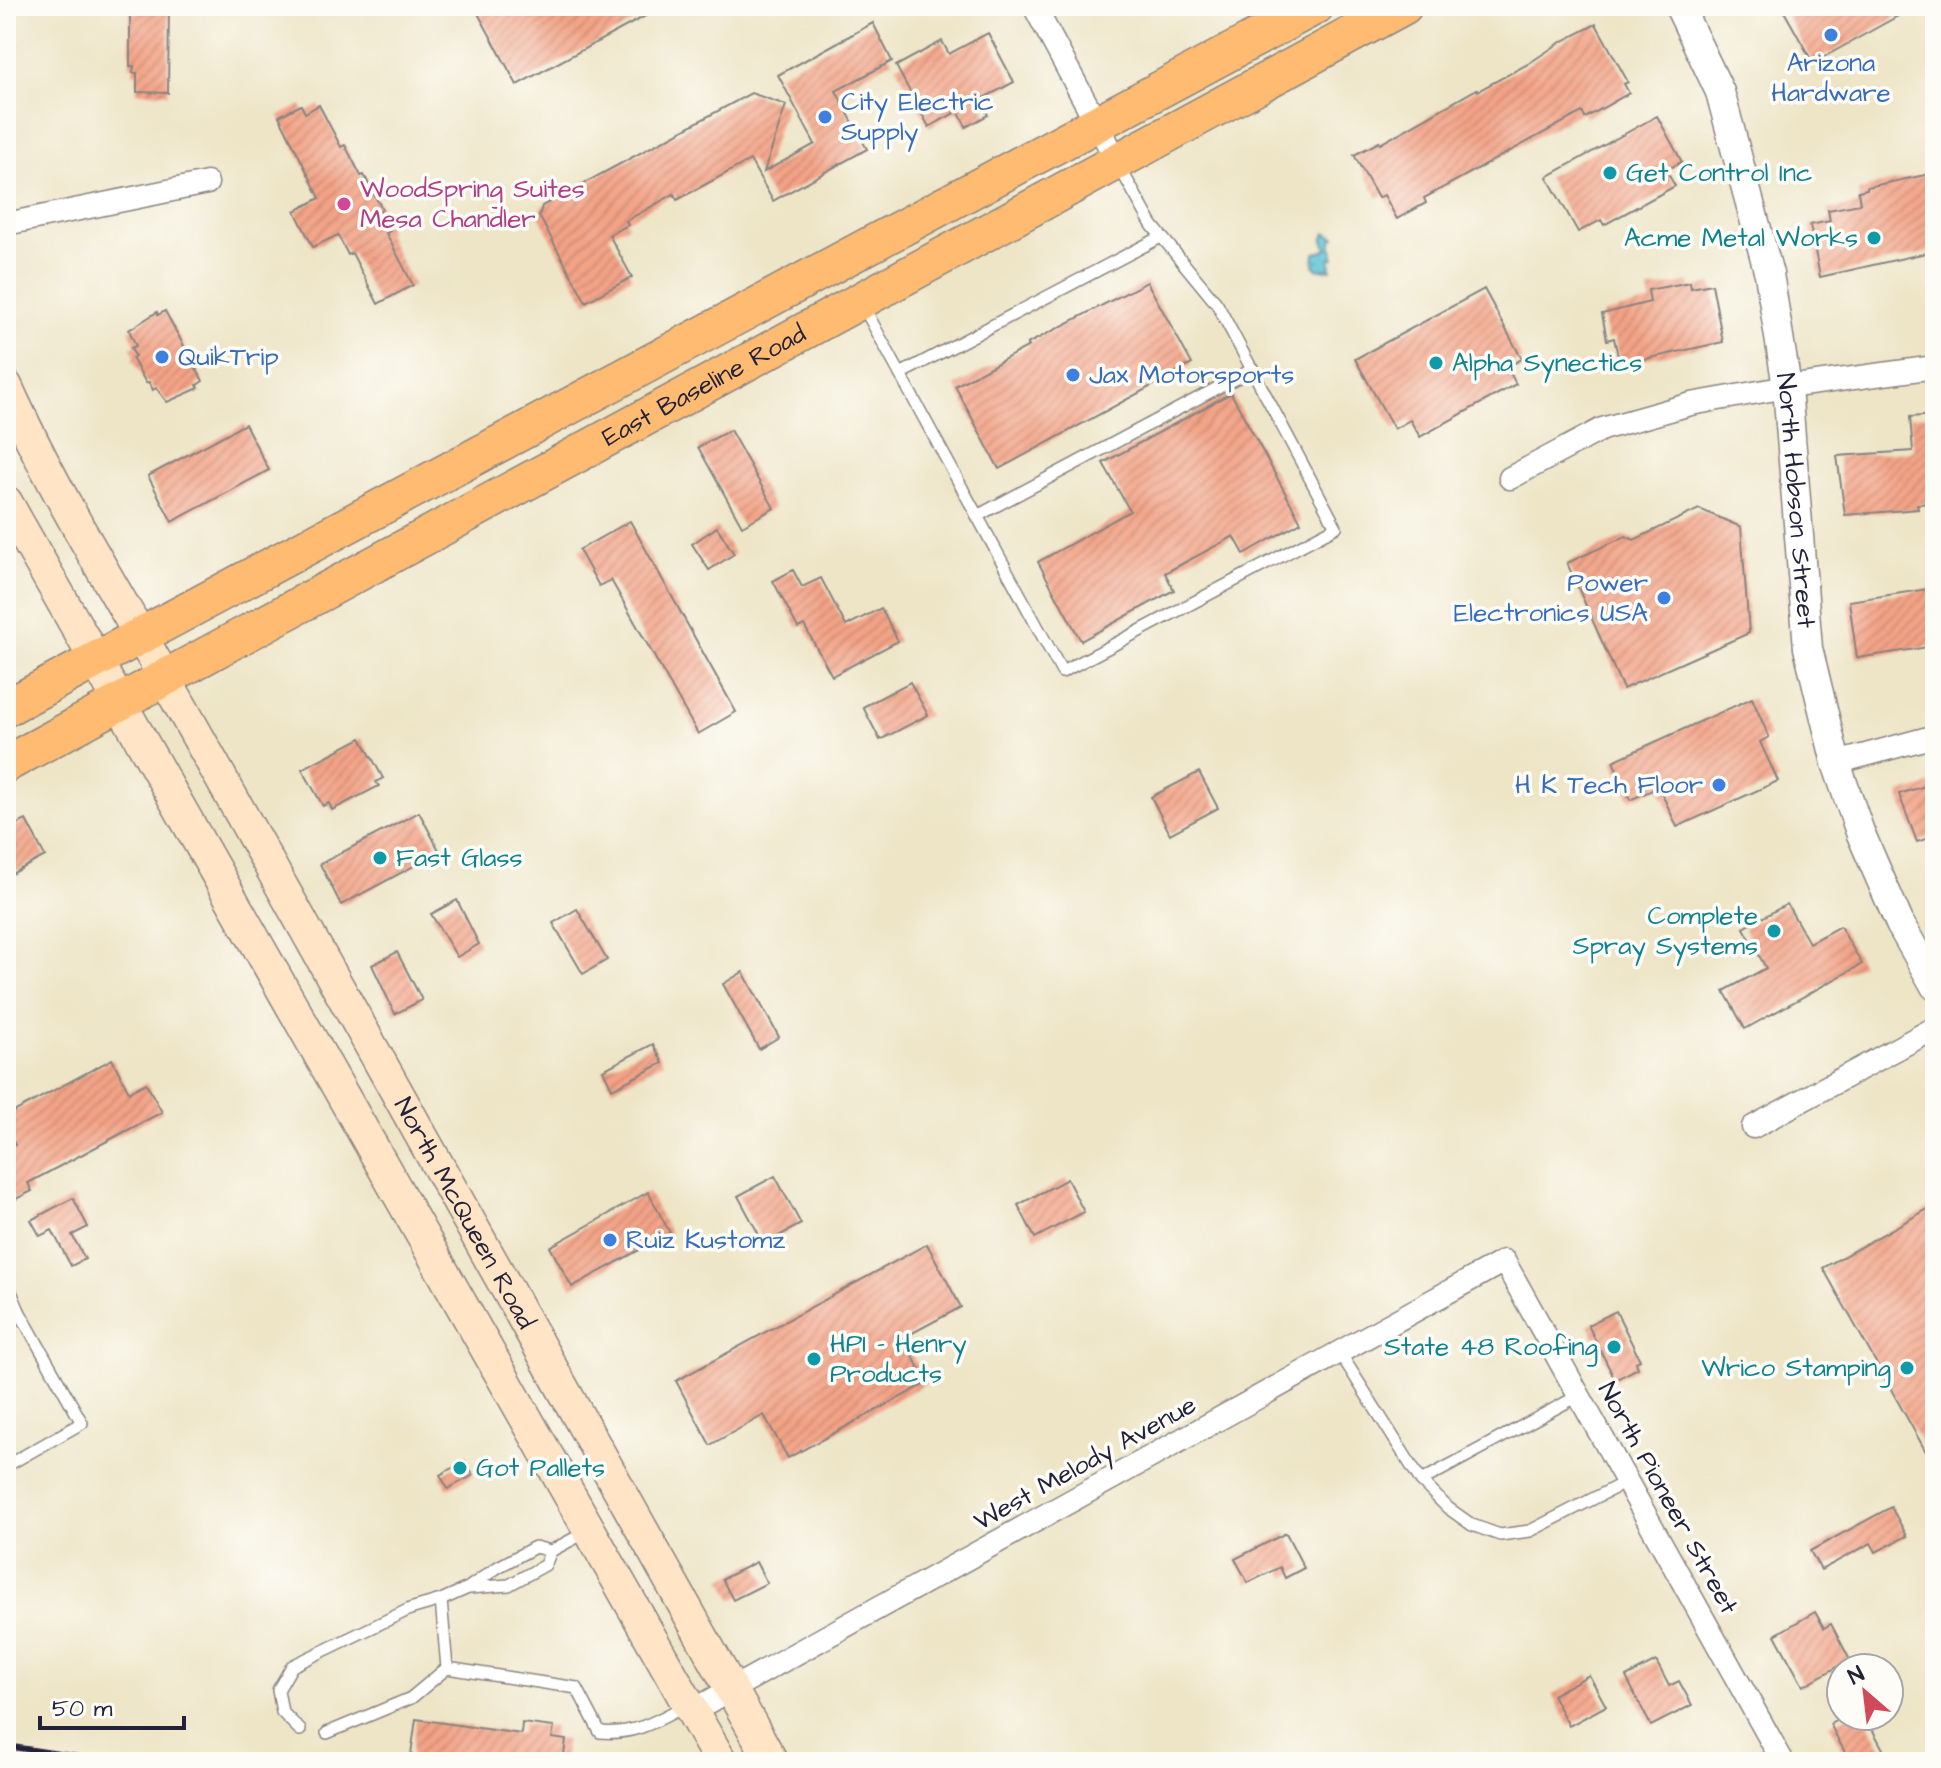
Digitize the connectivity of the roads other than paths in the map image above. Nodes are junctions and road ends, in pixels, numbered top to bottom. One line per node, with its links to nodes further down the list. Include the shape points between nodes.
1 (1034, 6): 5 (street)
2 (1316, 6): 5 (main road, East Baseline Road)
3 (1404, 6): 6 (main road, East Baseline Road)
4 (1679, 6): 16 (street, North Hobson Street, via 1720,92 1741,163 1769,274)
5 (1097, 124): 6 (street); 14 (main road, East Baseline Road)
6 (1117, 161): 9 (lane); 10 (main road, East Baseline Road)
7 (207, 183): 8 (street)
8 (6, 224)
9 (1161, 237): 12 (lane, via 1217,304); 13 (lane)
10 (860, 300): 13 (lane); 17 (main road, East Baseline Road)
11 (1935, 367): 16 (street)
12 (1253, 369): 20 (lane); 20 (lane, via 1336,527 1324,534 1062,672)
13 (900, 374): 20 (lane)
14 (622, 380): 17 (main road); 21 (main road, East Baseline Road)
15 (6, 386): 21 (main road, North McQueen Road, via 56,490)
16 (1787, 387): 18 (street, via 1691,404 1602,429); 25 (street, North Hobson Street, via 1808,648)
17 (641, 418): 21 (main road, East Baseline Road)
18 (1510, 478)
19 (6, 502): 22 (main road, North McQueen Road)
20 (977, 516)
21 (154, 660): 22 (main road, East Baseline Road); 22 (main road, East Baseline Road); 29 (main road, North McQueen Road)
22 (107, 682): 23 (main road, East Baseline Road); 26 (main road, East Baseline Road); 31 (main road, North McQueen Road)
23 (6, 708)
24 (1935, 736): 25 (street)
25 (1836, 763): 27 (street, North Hobson Street, via 1900,924)
26 (6, 764)
27 (1935, 986)
28 (1935, 1028): 30 (street)
29 (405, 1108): 31 (main road); 46 (main road, North McQueen Road)
30 (1753, 1127)
31 (365, 1132): 41 (main road, North McQueen Road)
32 (1504, 1261): 36 (street, West Melody Avenue); 37 (street, North Pioneer Street)
33 (6, 1280): 34 (lane)
34 (19, 1311): 35 (lane); 38 (lane, via 82,1423)
35 (6, 1318)
36 (1340, 1353): 39 (lane); 46 (street, West Melody Avenue)
37 (1578, 1396): 39 (lane); 40 (street, North Pioneer Street)
38 (6, 1466)
39 (1421, 1481): 40 (lane, via 1472,1525 1500,1535 1530,1531)
40 (1626, 1482): 52 (street, North Pioneer Street)
41 (590, 1530): 42 (lane); 47 (main road, North McQueen Road)
42 (551, 1551): 43 (lane, via 535,1547); 43 (lane, via 545,1565 509,1585)
43 (468, 1588): 44 (lane)
44 (441, 1600): 45 (lane); 48 (lane, via 410,1609 292,1666 278,1690 282,1712)
45 (447, 1668): 47 (lane, via 577,1688 600,1732 624,1734); 49 (lane, via 411,1698)
46 (732, 1691): 47 (street, West Melody Avenue); 51 (main road, North McQueen Road)
47 (690, 1708): 50 (main road, North McQueen Road)
48 (300, 1730)
49 (327, 1733)
50 (721, 1762)
51 (772, 1762)
52 (1783, 1762)

